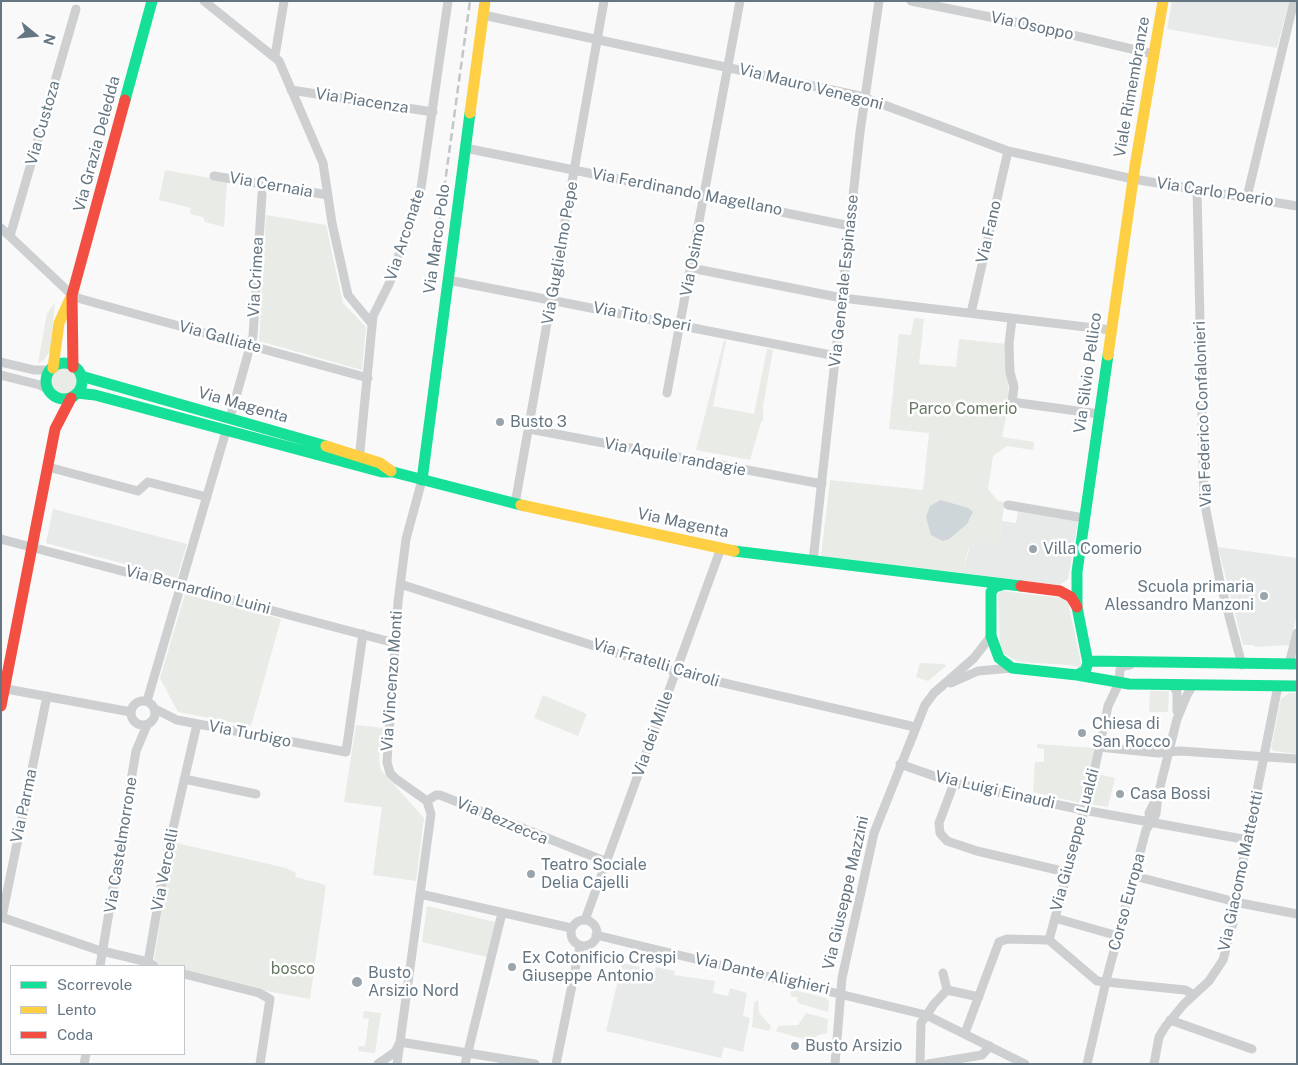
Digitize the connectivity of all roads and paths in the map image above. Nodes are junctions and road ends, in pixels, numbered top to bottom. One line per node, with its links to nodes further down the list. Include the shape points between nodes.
1 (152, 1): 37 (street, Via Grazia Deledda)
2 (204, 1): 16 (street)
3 (284, 1): 16 (street)
4 (448, 1): 20 (street, Via Arconate)
5 (485, 1): 13 (street, Via Marco Polo)
6 (604, 1): 14 (street, Via Guglielmo Pepe)
7 (740, 1): 17 (street, Via Osimo)
8 (879, 1): 19 (street, Via Generale Espinasse)
9 (911, 1): 15 (street, Via Osoppo)
10 (1163, 1): 15 (street, Viale Rimembranze)
11 (1294, 1): 30 (street)
12 (76, 9): 34 (street, Via Custoza)
13 (483, 15): 14 (street, Via Mauro Venegoni); 21 (street, Via Marco Polo)
14 (597, 39): 17 (street, Via Mauro Venegoni); 23 (street, Via Guglielmo Pepe)
15 (1153, 54): 25 (street, Viale Rimembranze)
16 (275, 56): 18 (street)
17 (728, 68): 19 (street, Via Mauro Venegoni); 29 (street, Via Osimo)
18 (291, 90): 20 (street, Via Piacenza); 28 (street, via 323,163)
19 (865, 97): 22 (street, Via Mauro Venegoni); 32 (street, Via Generale Espinasse)
20 (433, 112): 42 (street, Via Arconate, via 421,188 390,282 374,312)
21 (466, 148): 23 (street, Via Ferdinando Magellano); 36 (street, Via Marco Polo)
22 (1008, 151): 25 (street, Via Mauro Venegoni); 40 (street, Via Fano)
23 (574, 169): 29 (street, Via Ferdinando Magellano); 39 (street, Via Guglielmo Pepe)
24 (214, 176): 28 (street, Via Cernaia)
25 (1133, 179): 26 (street, Via Carlo Poerio); 44 (street, Via Silvio Pellico)
26 (1197, 189): 30 (street, Via Carlo Poerio); 88 (street, Via Federico Confalonieri, via 1204,500 1220,582)
27 (262, 194): 45 (street, Via Crimea)
28 (328, 195): 42 (street, via 348,295)
29 (705, 196): 32 (street, Via Ferdinando Magellano); 35 (street, Via Osimo)
30 (1247, 197): 31 (street, Via Carlo Poerio)
31 (1297, 206)
32 (850, 226): 38 (street, Via Generale Espinasse)
33 (1, 228): 34 (street)
34 (10, 236): 37 (street)
35 (691, 268): 38 (street); 43 (street, Via Osimo)
36 (448, 280): 39 (street, Via Tito Speri); 63 (street, Via Marco Polo)
37 (72, 295): 45 (street, Via Galliate); 48 (street, Via Grazia Deledda); 49 (street, Via Grazia Deledda, via 59,323)
38 (842, 298): 40 (street); 46 (street, Via Generale Espinasse)
39 (552, 300): 43 (street, Via Tito Speri); 59 (street, Via Guglielmo Pepe)
40 (970, 313): 41 (street)
41 (1012, 319): 44 (street); 56 (street, via 1009,344 1014,387 1012,402)
42 (372, 324): 52 (street, Via Arconate)
43 (680, 325): 46 (street, Via Tito Speri); 54 (street, Via Osimo)
44 (1111, 330): 56 (street, Via Silvio Pellico)
45 (251, 346): 52 (street, Via Galliate); 57 (street, Via Crimea)
46 (836, 356): 64 (street, Via Generale Espinasse)
47 (1, 362): 49 (street, via 34,370)
48 (73, 367): 49 (street, via 61,364); 51 (street)
49 (52, 369): 53 (street, via 46,381)
50 (1, 375): 53 (street, via 40,385)
51 (81, 376): 55 (street, via 81,384); 57 (street, Via Magenta)
52 (368, 378): 61 (street, Via Arconate)
53 (51, 393): 55 (street, via 62,399); 58 (street)
54 (667, 393)
55 (74, 395): 58 (street); 60 (street, Via Magenta, via 95,395)
56 (1099, 414): 68 (street, Via Silvio Pellico)
57 (230, 418): 61 (street, Via Magenta)
58 (56, 429): 62 (street)
59 (529, 429): 64 (street, Via Aquile randagie); 66 (street, Via Guglielmo Pepe)
60 (226, 431): 61 (street, Via Magenta); 65 (street)
61 (359, 461): 63 (street, Via Magenta, via 385,473)
62 (48, 467): 65 (street, via 138,491 148,482); 70 (street)
63 (422, 480): 66 (street, Via Magenta); 75 (street, Via Vincenzo Monti, via 406,539)
64 (822, 484): 72 (street, Via Generale Espinasse)
65 (206, 497): 77 (street)
66 (515, 504): 71 (street, Via Magenta)
67 (1008, 505): 68 (street)
68 (1084, 518): 73 (street, Via Silvio Pellico)
69 (1, 539): 70 (street, Via Bernardino Luini)
70 (32, 547): 77 (street, Via Bernardino Luini); 98 (street)
71 (721, 548): 72 (street, Via Magenta); 90 (street, Via dei Mille)
72 (813, 561): 74 (street, Via Magenta)
73 (1077, 572): 78 (street, via 1073,582); 80 (street, Via Silvio Pellico)
74 (971, 580): 76 (street, Via Magenta); 79 (street, via 983,586)
75 (400, 584): 84 (street, Via Vincenzo Monti); 90 (street, Via Fratelli Cairoli)
76 (1004, 584): 78 (street, Via Magenta); 79 (street, via 993,589)
77 (181, 586): 82 (street, Via Bernardino Luini); 100 (street)
78 (1060, 591): 80 (street, via 1071,597)
79 (989, 598): 83 (street)
80 (1077, 607): 85 (street, Via Silvio Pellico)
81 (1297, 633): 87 (street)
82 (363, 634): 84 (street, Via Bernardino Luini); 105 (street, Via Turbigo, via 346,752)
83 (991, 636): 89 (street, via 999,658); 95 (street, Via Giuseppe Mazzini, via 974,658)
84 (395, 643): 116 (street, Via Vincenzo Monti, via 387,766 396,779)
85 (1088, 661): 86 (street); 91 (street, via 1086,670)
86 (1139, 663): 88 (street); 92 (street, Via Giuseppe Lualdi, via 1122,667 1118,674)
87 (1293, 664): 88 (street)
88 (1242, 665)
89 (1012, 668): 91 (street, Via Giuseppe Mazzini); 95 (street, Via Giuseppe Mazzini, via 978,671)
90 (676, 672): 107 (street, Via Fratelli Cairoli); 120 (street, Via dei Mille)
91 (1077, 675): 92 (street, Via Giuseppe Mazzini)
92 (1119, 683): 93 (street, Via Giuseppe Mazzini); 108 (street, Via Giuseppe Lualdi, via 1110,700)
93 (1172, 685): 94 (street, Via Giuseppe Mazzini); 104 (street, Corso Europa, via 1178,695)
94 (1194, 685): 96 (street, Via Giuseppe Mazzini); 104 (street, Corso Europa, via 1186,695)
95 (944, 686): 107 (street, Via Giuseppe Mazzini, via 929,699)
96 (1278, 686): 97 (street, Via Giuseppe Mazzini); 110 (street, Via Giacomo Matteotti)
97 (1297, 686)
98 (3, 688): 99 (street); 101 (street)
99 (47, 696): 103 (street); 127 (street, Via Parma)
100 (147, 701): 102 (street); 103 (street, via 135,704)
101 (1, 706)
102 (155, 709): 105 (street, Via Turbigo, via 171,718); 106 (street, via 154,720)
103 (131, 712): 106 (street, via 135,723)
104 (1177, 719): 109 (street, Corso Europa)
105 (197, 724): 113 (street, Via Vercelli)
106 (147, 725): 135 (street, Via Castelmorrone, via 136,751)
107 (915, 727): 112 (street, Via Giuseppe Mazzini)
108 (1099, 747): 109 (street); 117 (street, Via Giuseppe Lualdi)
109 (1168, 752): 110 (street); 118 (street, Corso Europa, via 1156,814)
110 (1265, 755): 111 (street); 119 (street, Via Giacomo Matteotti)
111 (1297, 759)
112 (900, 764): 114 (street, Via Luigi Einaudi); 142 (street, Via Giuseppe Mazzini, via 872,841)
113 (184, 779): 115 (street); 136 (street, Via Vercelli, via 166,859)
114 (954, 783): 117 (street, Via Luigi Einaudi); 121 (street, via 940,818 940,833 946,841)
115 (256, 794)
116 (427, 801): 120 (street, Via Bezzecca, via 441,795); 123 (street, via 431,818)
117 (1082, 810): 118 (street, Via Luigi Einaudi); 121 (street, Via Giuseppe Lualdi)
118 (1150, 821): 119 (street, Via Luigi Einaudi); 122 (street, Corso Europa)
119 (1248, 840): 124 (street, Via Giacomo Matteotti)
120 (607, 862): 129 (street, Via dei Mille)
121 (1066, 872): 128 (street, Via Giuseppe Lualdi)
122 (1134, 876): 124 (street); 132 (street, Corso Europa)
123 (420, 894): 125 (street); 148 (street)
124 (1236, 902): 126 (street); 143 (street, Via Giacomo Matteotti, via 1220,966)
125 (502, 913): 130 (street); 151 (street)
126 (1297, 914)
127 (1, 917): 135 (street)
128 (1055, 918): 132 (street); 133 (street, Via Giuseppe Lualdi)
129 (585, 920): 130 (street); 131 (street, via 594,926)
130 (572, 928): 134 (street, via 572,940)
131 (596, 935): 134 (street, via 592,943); 142 (street, Via Dante Alighieri)
132 (1118, 936): 140 (street, Corso Europa)
133 (1049, 940): 140 (street, via 1092,978); 144 (street, via 1001,940)
134 (580, 946): 157 (street)
135 (103, 952): 136 (street); 137 (street, Via Castelmorrone)
136 (151, 964)
137 (100, 965)
138 (943, 973): 141 (street)
139 (185, 974): 152 (street, via 270,999)
140 (1106, 983): 143 (street, via 1185,990); 162 (street, Corso Europa)
141 (947, 990): 144 (street); 145 (street)
142 (840, 993): 145 (street, Via Dante Alighieri); 158 (street, Via Giuseppe Mazzini)
143 (1194, 995): 146 (street, Via Giacomo Matteotti)
144 (979, 997): 147 (street)
145 (926, 1015): 147 (street, Via Dante Alighieri); 159 (street, via 921,1023)
146 (1170, 1020): 150 (street); 163 (street, Via Giacomo Matteotti, via 1160,1037)
147 (965, 1033): 149 (street, Via Dante Alighieri)
148 (400, 1042): 151 (street); 153 (street, via 394,1052); 154 (street)
149 (990, 1046): 160 (street, via 982,1055); 161 (street, Via Dante Alighieri)
150 (1252, 1049)
151 (469, 1052): 155 (street); 156 (street)
152 (260, 1064)
153 (378, 1064)
154 (397, 1064)
155 (465, 1064)
156 (535, 1064)
157 (556, 1064)
158 (835, 1064)
159 (920, 1064)
160 (928, 1064)
161 (1026, 1064)
162 (1087, 1064)
163 (1154, 1064)

